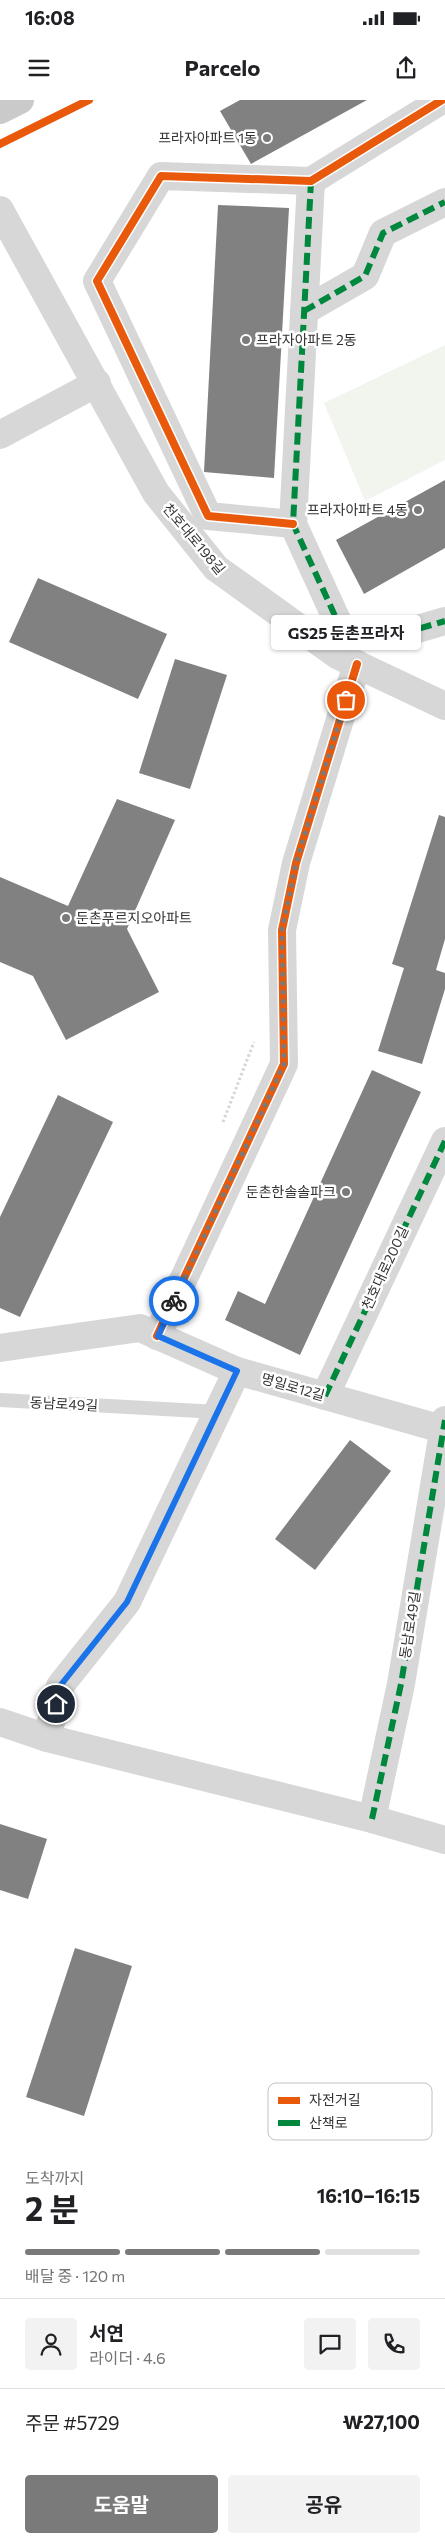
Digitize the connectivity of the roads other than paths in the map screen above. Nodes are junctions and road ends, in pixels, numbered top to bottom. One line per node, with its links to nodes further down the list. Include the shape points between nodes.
1 (20, 100): 3 (main road)
2 (442, 100): 4 (street)
3 (0, 110)
4 (311, 181): 7 (street); 10 (street, via 161,176 97,281 208,516)
5 (445, 202): 7 (street, via 383,233 365,276)
6 (0, 210): 8 (street, 천호대로198길)
7 (304, 311): 10 (street)
8 (97, 383): 9 (street); 12 (street, 천호대로198길, via 156,493 216,568 337,655)
9 (0, 435)
10 (293, 524): 11 (street, via 342,632 396,635)
11 (445, 621)
12 (357, 664): 13 (street, 천호대로198길); 15 (street, via 296,863 282,930 284,1064)
13 (445, 706)
14 (445, 1141): 18 (street, 천호대로200길)
15 (158, 1336): 16 (street, 명일로12길, via 140,1328); 17 (street, 명일로12길)
16 (0, 1348)
17 (237, 1371): 18 (street, 명일로12길); 20 (street)
18 (325, 1396): 21 (street, 명일로12길)
19 (0, 1400): 20 (lane, 동남로49길)
20 (218, 1412): 23 (street, via 127,1602 60,1686)
21 (444, 1424): 24 (street, 동남로49길, via 401,1684)
22 (0, 1722): 23 (street)
23 (47, 1738): 24 (street)
24 (372, 1819): 25 (street)
25 (445, 1840)

